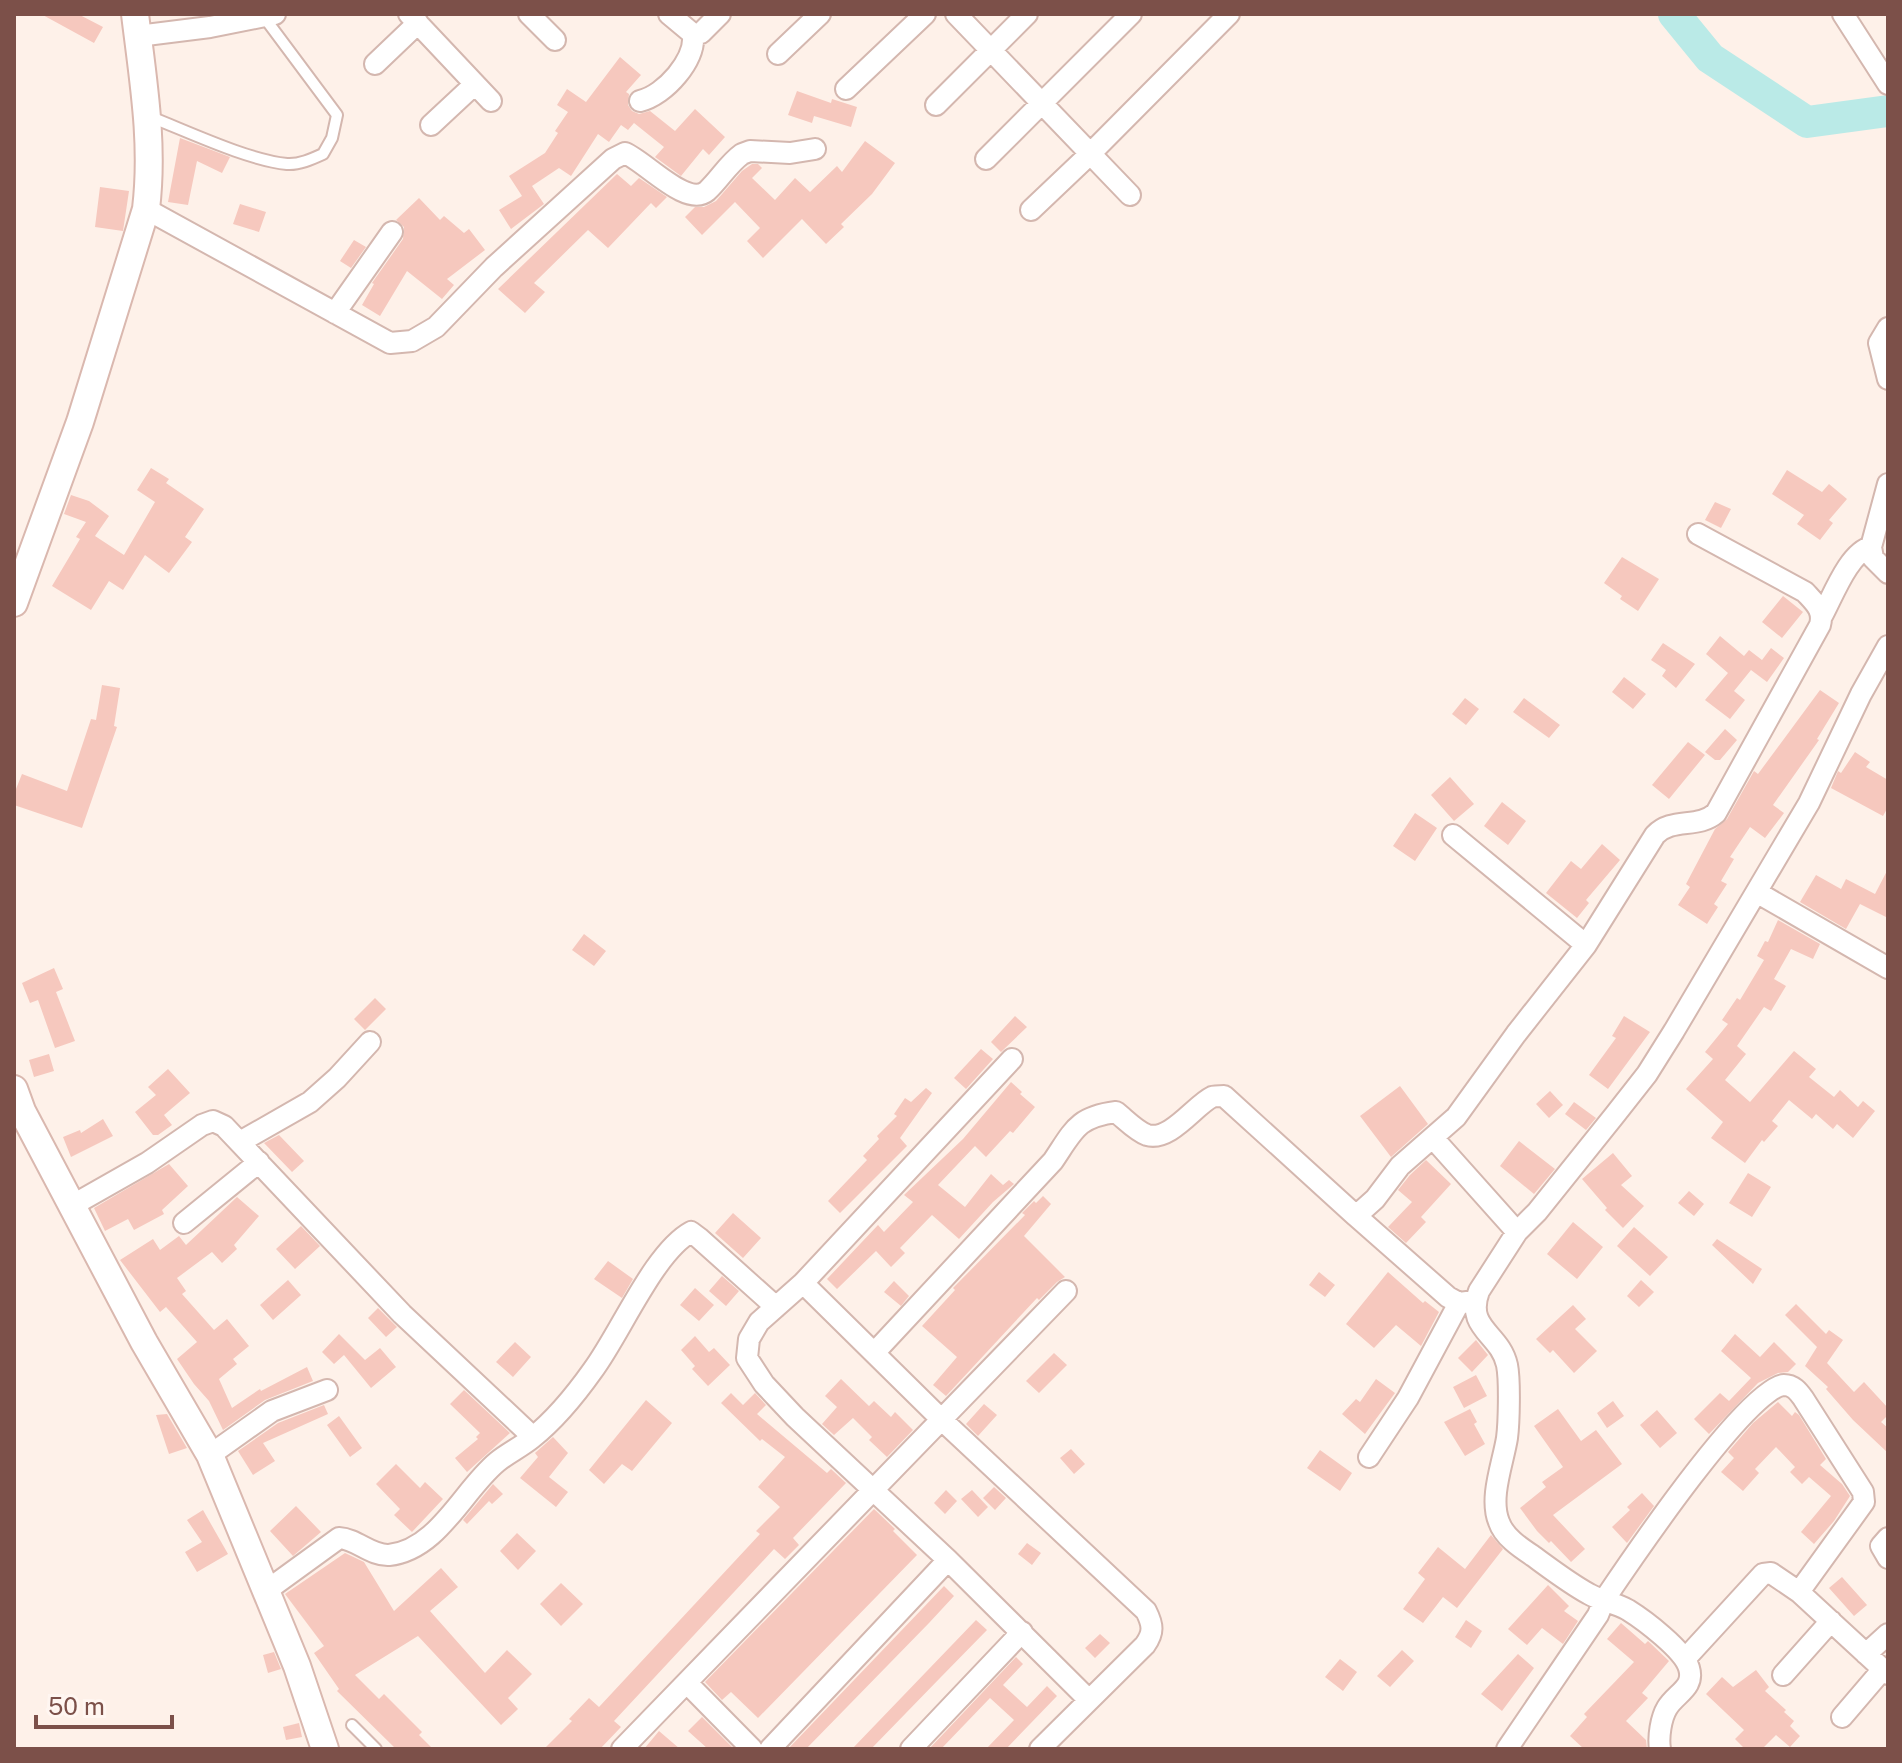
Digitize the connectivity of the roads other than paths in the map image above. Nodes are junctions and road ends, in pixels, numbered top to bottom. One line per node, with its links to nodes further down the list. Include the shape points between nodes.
1 (179, 14): 14 (street)
2 (529, 14): 16 (street)
3 (669, 14): 15 (street)
4 (720, 14): 15 (street)
5 (820, 14): 18 (street)
6 (925, 14): 22 (street)
7 (956, 14): 17 (street)
8 (1027, 14): 17 (street)
9 (1131, 14): 25 (street)
10 (1229, 14): 30 (street)
11 (1843, 14): 21 (street)
12 (270, 15): 14 (street); 27 (lane, via 337,115 323,154 288,164)
13 (414, 19): 19 (street); 20 (street)
14 (142, 29): 27 (street)
15 (693, 34): 24 (street, via 692,49 671,82 654,98)
16 (555, 40)
17 (992, 50): 25 (street); 26 (street)
18 (778, 54)
19 (375, 64)
20 (475, 84): 23 (street); 28 (street)
21 (1888, 84)
22 (846, 89)
23 (491, 101)
24 (640, 101)
25 (1042, 104): 30 (street); 31 (street)
26 (936, 105)
27 (148, 116): 33 (street)
28 (431, 125)
29 (815, 149): 36 (street, via 742,154 695,196 625,153 494,267 436,327 412,341 390,343)
30 (1090, 154): 32 (street); 34 (street)
31 (986, 159)
32 (1130, 195)
33 (146, 209): 36 (street); 43 (street, via 80,422)
34 (1031, 210)
35 (392, 232): 36 (street)
36 (335, 313)
37 (1888, 328): 38 (street, via 1879,343)
38 (1888, 379)
39 (1888, 484): 41 (street)
40 (1698, 534): 44 (street, via 1805,592)
41 (1871, 547): 42 (street, via 1873,558); 44 (street, via 1861,549 1852,561)
42 (1888, 573)
43 (14, 603)
44 (1822, 616): 48 (street, via 1716,813 1662,828)
45 (1888, 646): 47 (street)
46 (1453, 835): 48 (street)
47 (1758, 893): 49 (street); 59 (street, via 1647,1074)
48 (1586, 945): 53 (street, via 1456,1117)
49 (1888, 968)
50 (370, 1042): 54 (street, via 310,1102)
51 (1012, 1059): 60 (street)
52 (14, 1089): 56 (street)
53 (1433, 1138): 57 (street); 59 (street)
54 (240, 1142): 55 (street); 56 (street, via 213,1121 202,1125)
55 (259, 1162): 58 (street); 67 (street, via 402,1314)
56 (73, 1205): 68 (street)
57 (1356, 1216): 62 (street, via 1448,1297); 64 (street, via 1224,1096 1211,1097 1195,1113 1154,1136 1116,1112 1093,1115 1075,1128 1053,1161)
58 (184, 1223)
59 (1517, 1232): 62 (street)
60 (803, 1283): 63 (street); 64 (street)
61 (1066, 1291): 66 (street)
62 (1467, 1302): 69 (street); 76 (street, via 1507,1366 1508,1433 1498,1482 1499,1523 1515,1543)
63 (776, 1307): 67 (street, via 691,1232 679,1239 645,1286 595,1368); 70 (street, via 749,1339 747,1358 784,1406)
64 (875, 1352): 66 (street)
65 (327, 1390): 68 (street, via 272,1411)
66 (942, 1420): 70 (street); 85 (street, via 1146,1611 1152,1635)
67 (533, 1437): 74 (street, via 496,1463 438,1530 417,1545 386,1555 339,1538)
68 (210, 1455): 74 (street)
69 (1369, 1457)
70 (872, 1490): 73 (street); 84 (street)
71 (1888, 1538): 72 (street, via 1881,1546)
72 (1888, 1558)
73 (948, 1560): 78 (street); 92 (street)
74 (266, 1591): 88 (street)
75 (1799, 1592): 76 (street, via 1864,1502 1863,1492 1803,1398 1795,1388 1783,1385 1749,1411 1689,1479); 77 (street); 81 (street, via 1771,1573 1763,1574)
76 (1604, 1600): 81 (street, via 1626,1609); 95 (street)
77 (1831, 1621): 80 (street); 83 (street)
78 (1022, 1632): 85 (street); 93 (street)
79 (1888, 1634): 80 (street)
80 (1866, 1654): 82 (street)
81 (1685, 1659): 96 (street, via 1688,1686 1667,1708)
82 (1886, 1672): 86 (street)
83 (1783, 1675)
84 (687, 1683): 90 (street); 91 (street)
85 (1089, 1700): 94 (street)
86 (1842, 1717)
87 (352, 1725): 89 (lane)
88 (325, 1749)
89 (376, 1749)
90 (622, 1749)
91 (752, 1749)
92 (770, 1749)
93 (911, 1749)
94 (1040, 1749)
95 (1507, 1749)
96 (1660, 1749)

